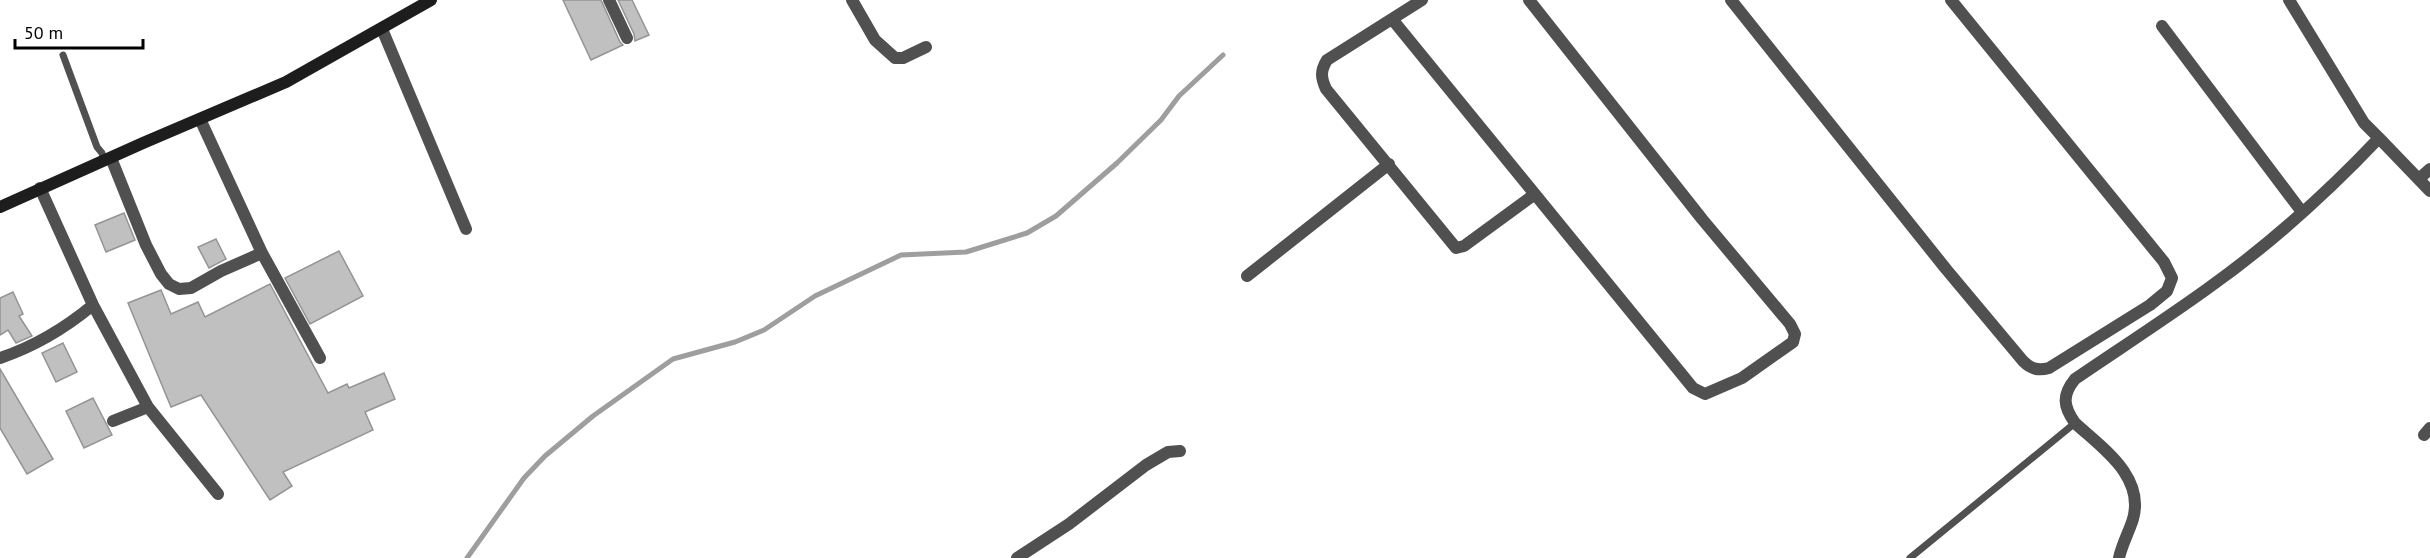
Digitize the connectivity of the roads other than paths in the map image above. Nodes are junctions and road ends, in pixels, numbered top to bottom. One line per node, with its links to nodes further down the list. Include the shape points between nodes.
1 (431, 0): 11 (street)
2 (609, 0): 12 (street)
3 (852, 0): 13 (street, via 875,40 895,58)
4 (1422, 0): 9 (street)
5 (1529, 0): 23 (street, via 1702,219 1770,297 1790,324 1795,339 1742,378 1705,394 1698,392)
6 (1731, 0): 7 (street, via 2008,345 2028,366 2042,370 2150,305 2167,291 2172,278 2164,262)
7 (1951, 0)
8 (2289, 0): 16 (street, via 2364,123)
9 (1392, 19): 18 (street, via 1335,54 1323,66 1321,78); 23 (street)
10 (2162, 26): 25 (street)
11 (382, 29): 15 (street, via 286,82); 26 (street)
12 (627, 38)
13 (926, 47)
14 (63, 55): 17 (lane, via 97,147)
15 (200, 119): 17 (street); 27 (street)
16 (2379, 138): 20 (street); 25 (street)
17 (108, 159): 21 (street); 27 (street, via 160,274 170,284 179,289 191,288)
18 (1389, 164): 23 (street, via 1453,246 1460,249); 28 (street)
19 (2430, 169): 20 (street)
20 (2420, 178): 22 (street)
21 (40, 188): 24 (street); 29 (street)
22 (2430, 191)
23 (1535, 194)
24 (0, 207)
25 (2302, 212): 34 (street, via 2208,289 2075,379 2066,390 2064,402)
26 (466, 229)
27 (262, 253): 31 (street)
28 (1247, 276)
29 (93, 305): 30 (street, via 63,329); 32 (street)
30 (0, 358)
31 (320, 358)
32 (148, 407): 33 (street); 36 (street)
33 (113, 421)
34 (2075, 423): 38 (lane); 39 (street, via 2127,473 2135,491 2133,517)
35 (1180, 451): 37 (street, via 1168,452 1146,465)
36 (218, 494)
37 (1017, 558)
38 (1910, 558)
39 (2119, 558)

